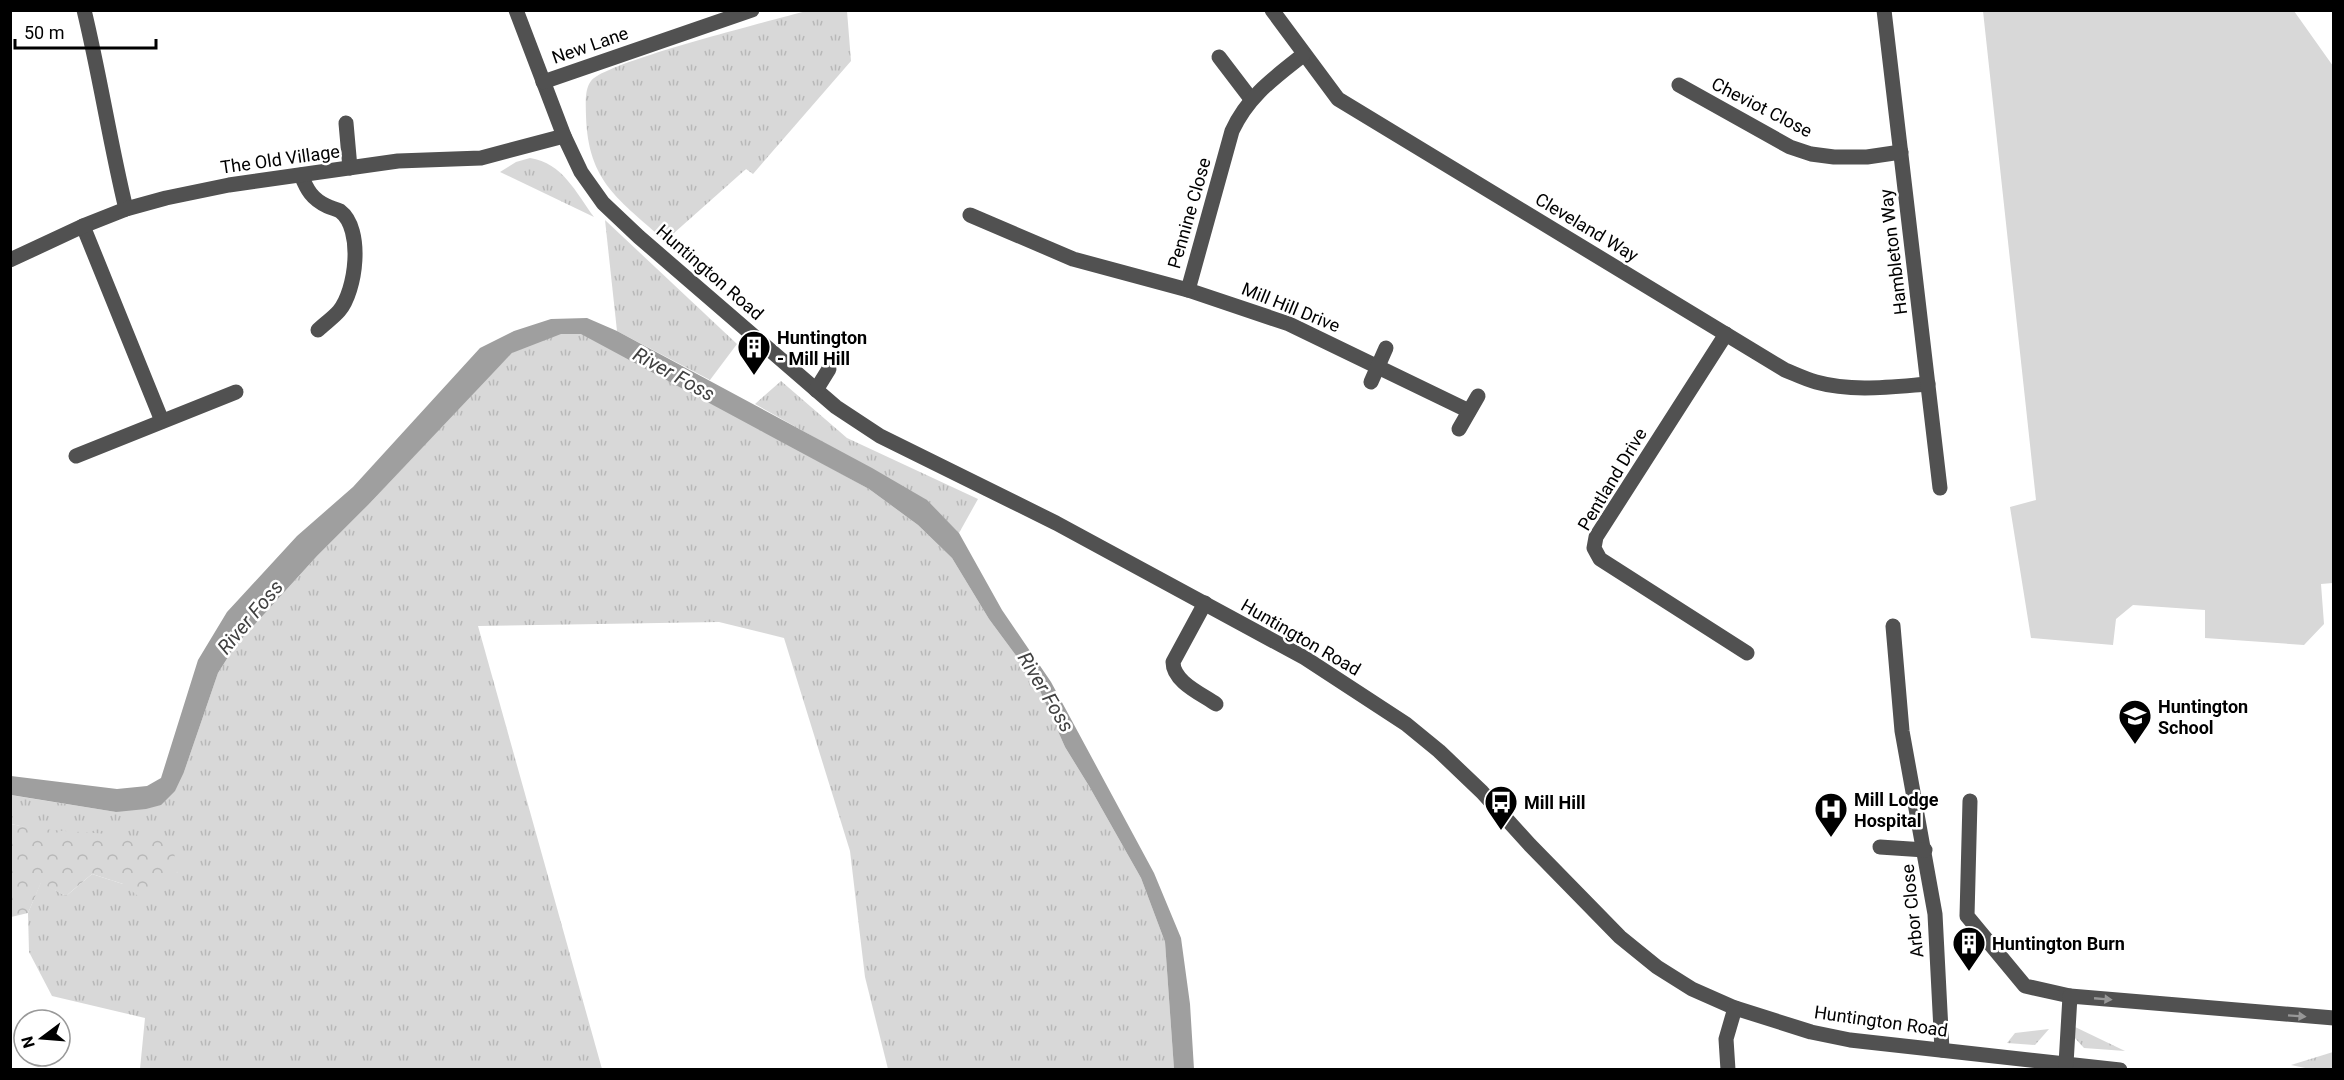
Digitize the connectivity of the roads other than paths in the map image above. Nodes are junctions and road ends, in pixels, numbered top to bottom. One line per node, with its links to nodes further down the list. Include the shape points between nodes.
1 (84, 10): 16 (street)
2 (516, 10): 8 (street, Huntington Road)
3 (752, 10): 8 (street, New Lane)
4 (1272, 10): 6 (street, Cleveland Way)
5 (1884, 10): 13 (street, Hambleton Way)
6 (1303, 55): 10 (street, Pennine Close); 22 (street, Cleveland Way, via 1330,90 1348,105)
7 (1219, 57): 10 (street)
8 (543, 82): 12 (street, Huntington Road)
9 (1679, 85): 13 (street, Cheviot Close, via 1790,147 1811,154 1867,157)
10 (1251, 99): 20 (street, Pennine Close, via 1232,130)
11 (346, 123): 14 (street)
12 (564, 136): 14 (street, The Old Village, via 481,158 398,161); 28 (street, Huntington Road, via 581,172 603,203)
13 (1901, 152): 27 (street, Hambleton Way)
14 (350, 168): 15 (street, The Old Village)
15 (301, 176): 16 (street, The Old Village, via 212,188); 21 (street, via 309,195 340,212 350,223 355,250 352,284 339,311)
16 (126, 209): 18 (street, The Old Village)
17 (970, 215): 20 (street, Pennine Close, via 1073,259)
18 (83, 226): 19 (street, The Old Village); 32 (street)
19 (10, 260)
20 (1188, 290): 24 (street, Mill Hill Drive, via 1289,324)
21 (318, 330)
22 (1726, 334): 27 (street, Cleveland Way, via 1785,370 1815,382 1873,388); 38 (street, Pentland Drive, via 1596,537 1594,548 1600,559)
23 (1386, 348): 24 (street)
24 (1378, 367): 26 (street); 31 (street, Mill Hill Drive)
25 (829, 369): 28 (street)
26 (1371, 382)
27 (1928, 384): 35 (street, Hambleton Way)
28 (816, 390): 36 (street, Huntington Road, via 880,436 1056,523)
29 (236, 392): 32 (street)
30 (1478, 396): 31 (street)
31 (1469, 411): 33 (street)
32 (162, 421): 34 (street)
33 (1459, 429)
34 (76, 456)
35 (1940, 488)
36 (1205, 603): 39 (street, via 1173,666 1178,677); 44 (street, Huntington Road, via 1305,658 1406,724 1482,792 1620,937 1692,989)
37 (1893, 626): 42 (street, Arbor Close, via 1902,730)
38 (1747, 653)
39 (1216, 704)
40 (1970, 801): 43 (street, via 1967,916 2025,987)
41 (1880, 848): 42 (street)
42 (1925, 850): 46 (street, Arbor Close, via 1935,914)
43 (2070, 996): 45 (street, one-way to 45); 47 (street)
44 (1735, 1008): 46 (street, Huntington Road, via 1850,1040); 48 (street, via 1726,1039)
45 (2334, 1018)
46 (1942, 1050): 47 (street, Huntington Road)
47 (2066, 1064): 49 (street, Huntington Road)
48 (1728, 1070)
49 (2120, 1070)

